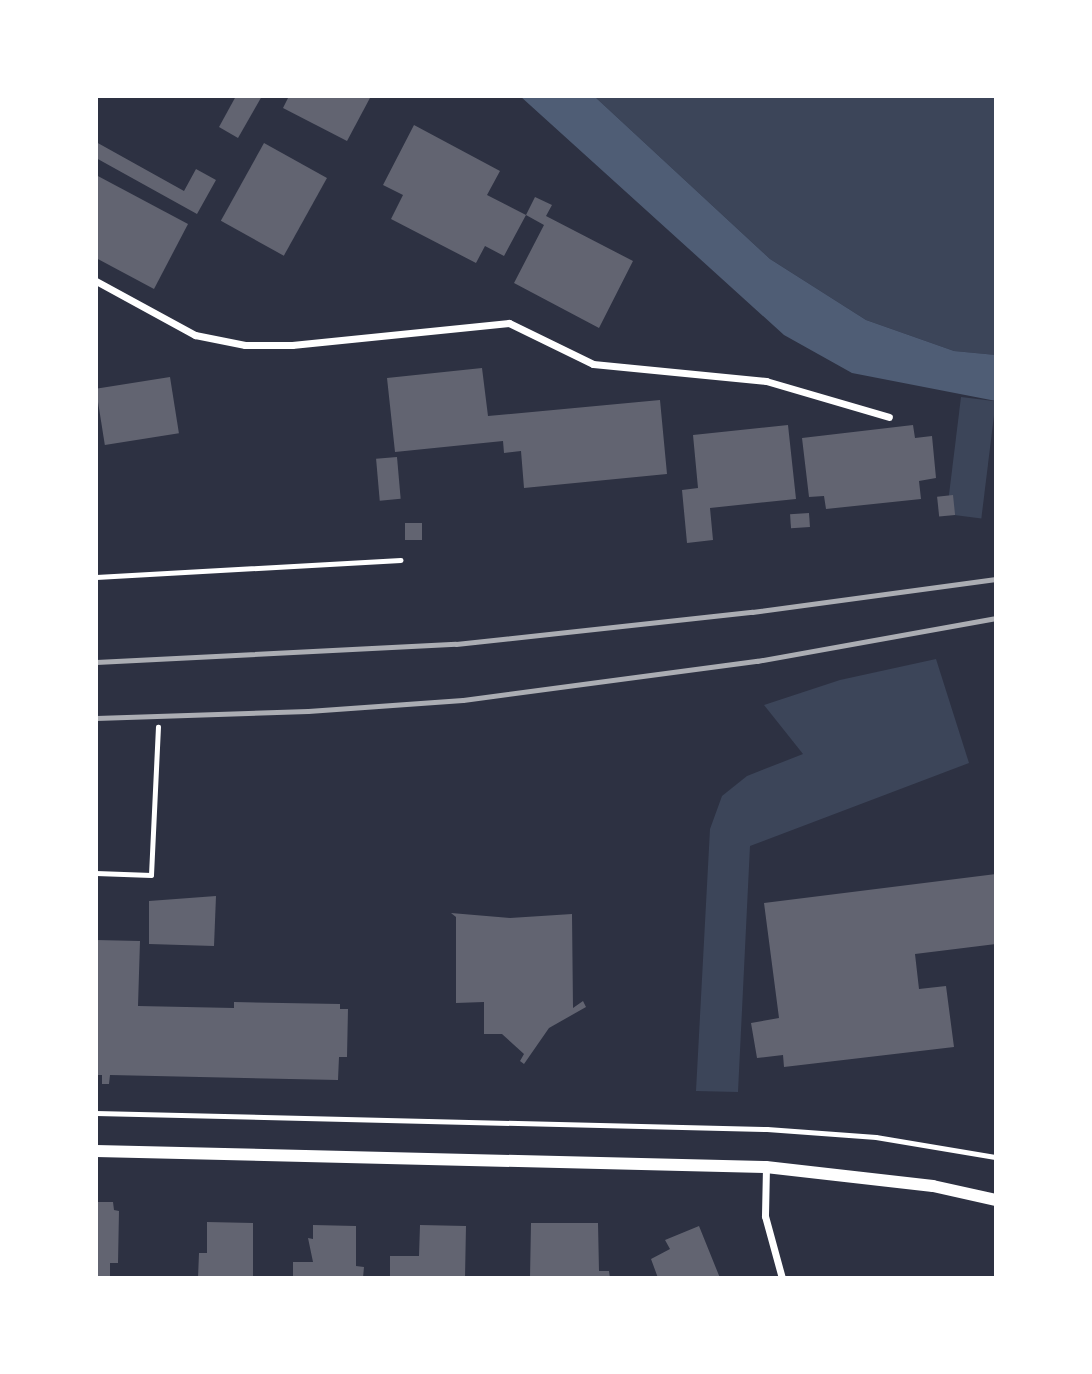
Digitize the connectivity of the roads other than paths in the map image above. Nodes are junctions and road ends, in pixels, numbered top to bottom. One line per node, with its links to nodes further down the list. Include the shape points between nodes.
1 (96, 281): 2 (street, via 195,335 245,345 292,345 509,323 593,364 766,381)
2 (889, 417)
3 (401, 560): 4 (lane)
4 (96, 577)
5 (96, 1151): 6 (street)
6 (766, 1167): 7 (street, via 933,1186); 8 (street, via 765,1216)
7 (996, 1200)
8 (782, 1278)

